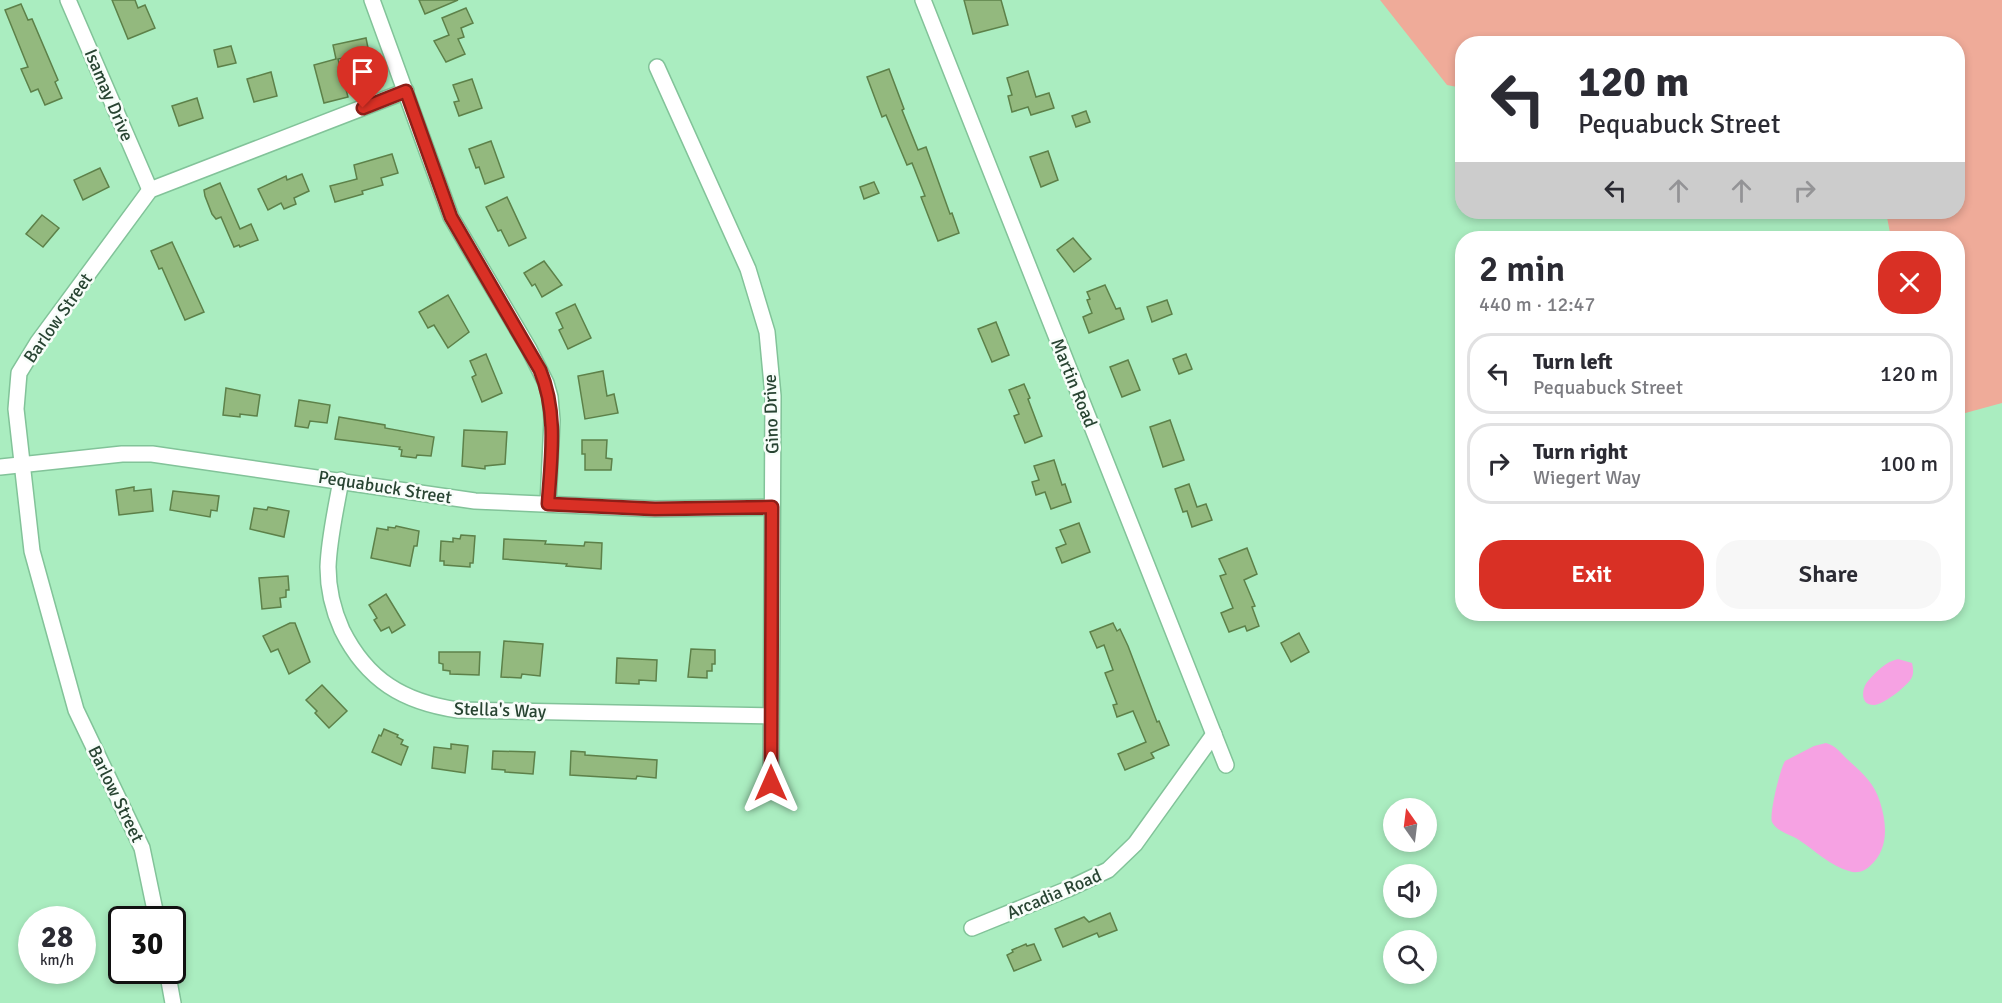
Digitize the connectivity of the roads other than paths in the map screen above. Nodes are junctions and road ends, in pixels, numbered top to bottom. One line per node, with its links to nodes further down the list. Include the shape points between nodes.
1 (68, 0): 6 (street, Isamay Drive)
2 (372, 0): 5 (street)
3 (923, 0): 13 (street, Martin Road)
4 (657, 67): 11 (street, Gino Drive, via 748,269 767,332 773,396)
5 (406, 91): 6 (street); 10 (street, via 451,217 546,383 552,420)
6 (150, 190): 7 (street, Barlow Street, via 19,373 16,409)
7 (22, 464): 8 (street, Pequabuck Street); 9 (street, Pequabuck Street, via 153,454); 16 (street, Barlow Street, via 32,551 76,710 142,848)
8 (0, 467)
9 (340, 480): 10 (street, Pequabuck Street, via 475,501); 12 (street, Stella's Way, via 329,560 332,602 360,659 398,692 458,710)
10 (548, 504): 11 (street, Pequabuck Street, via 655,509)
11 (772, 507): 12 (street, Gino Drive)
12 (771, 716): 15 (street, Gino Drive)
13 (1214, 734): 14 (street, Martin Road); 17 (street, Arcadia Road, via 1136,844 1108,870)
14 (1227, 765)
15 (771, 783)
16 (154, 906)
17 (972, 928)
18 (169, 984): 19 (street)
19 (172, 1003)

